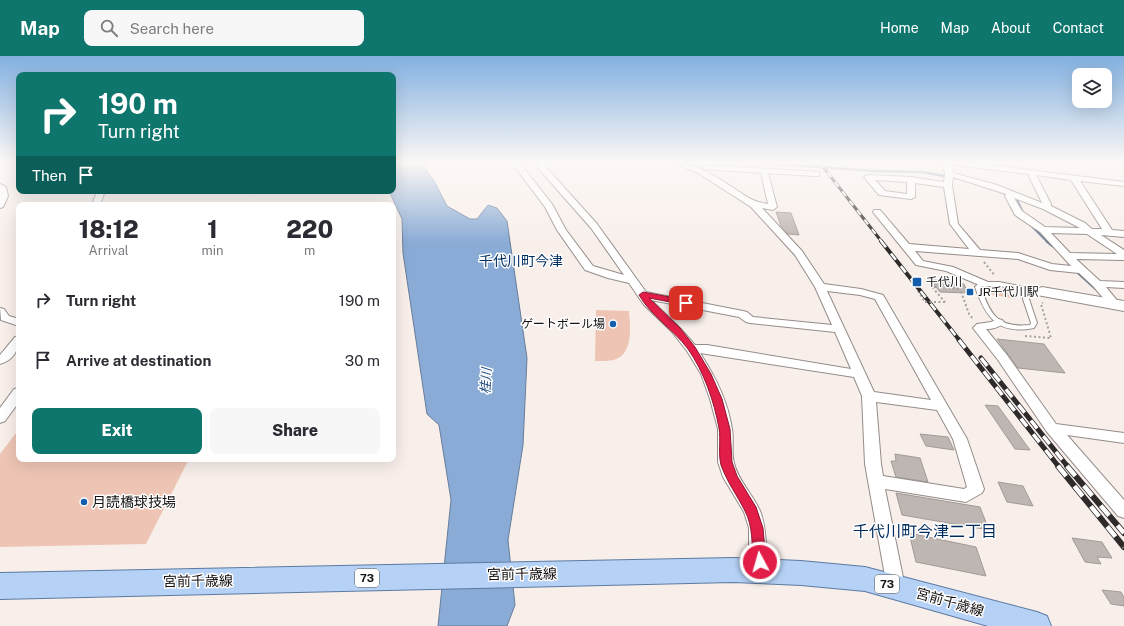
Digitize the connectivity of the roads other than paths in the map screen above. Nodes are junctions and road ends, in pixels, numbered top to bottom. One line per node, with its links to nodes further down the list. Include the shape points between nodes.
1 (3, 190): 13 (street, via 4,196)
2 (536, 190): 27 (street, via 589,268)
3 (562, 190): 27 (street, via 594,226)
4 (730, 190): 14 (street)
5 (769, 190): 14 (street, via 773,206)
6 (879, 190): 7 (street, via 882,193 911,197)
7 (911, 190)
8 (949, 190): 22 (street, via 954,224)
9 (1009, 190): 12 (street)
10 (1040, 190): 15 (street)
11 (1081, 190): 19 (street)
12 (1013, 194): 15 (street); 17 (street, via 1009,196 1018,213)
13 (0, 205)
14 (754, 206): 32 (street, via 799,253)
15 (1046, 207): 18 (street)
16 (877, 212): 21 (street)
17 (1043, 230): 18 (street); 24 (street)
18 (1088, 231): 19 (street); 23 (street)
19 (1109, 233): 20 (street)
20 (1124, 234)
21 (906, 247): 22 (street); 29 (street, via 924,265 949,269)
22 (978, 253): 26 (street, via 1018,256 1050,267)
23 (1124, 254)
24 (1068, 256): 25 (street); 26 (street)
25 (1124, 257)
26 (1081, 270): 30 (street)
27 (630, 280): 33 (street)
28 (998, 281): 29 (lane); 34 (lane); 35 (lane)
29 (984, 284): 39 (lane, via 978,287 980,294 989,314)
30 (1097, 284): 31 (street); 36 (street)
31 (1124, 284)
32 (820, 288): 40 (street); 47 (street, via 861,292 878,297)
33 (643, 295): 40 (street, via 743,314 750,320); 42 (street)
34 (1026, 295): 35 (lane); 39 (lane, via 1034,323 1032,327 1015,328)
35 (1044, 296): 36 (main road)
36 (1119, 305)
37 (0, 311): 38 (street, via 5,318)
38 (16, 322)
39 (998, 322): 49 (street, via 979,328)
40 (840, 329): 44 (street)
41 (16, 344): 43 (street, via 7,356)
42 (692, 349): 44 (street); 54 (street, via 707,374 717,399 725,429 726,462 731,477 752,511 757,528)
43 (0, 360)
44 (859, 374): 46 (street)
45 (16, 396): 48 (street)
46 (869, 396): 47 (street); 51 (street, via 873,464)
47 (941, 406): 51 (street, via 960,440 976,489 966,496)
48 (0, 418)
49 (1052, 428): 50 (street); 52 (street)
50 (1124, 438)
51 (877, 482): 56 (street)
52 (1117, 495): 53 (street)
53 (1124, 511)
54 (761, 571): 55 (main road, 宮前千歳線 / 73); 56 (main road, 宮前千歳線 / 73, via 865,579)
55 (0, 586)
56 (896, 586): 57 (main road, 宮前千歳線 / 73)
57 (1037, 626)

